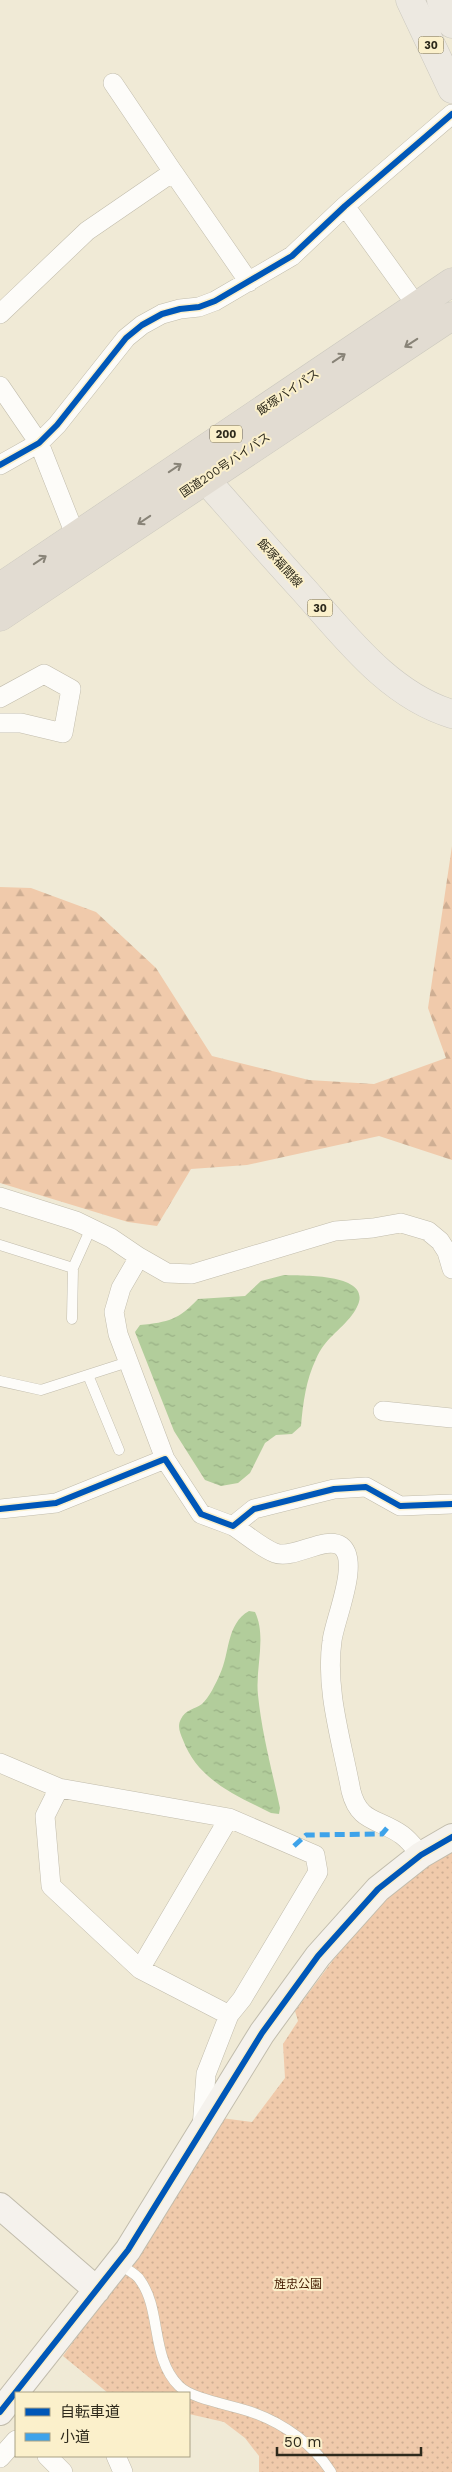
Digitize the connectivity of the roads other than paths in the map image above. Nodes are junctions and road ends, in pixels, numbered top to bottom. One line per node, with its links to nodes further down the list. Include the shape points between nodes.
1 (410, 0): 5 (main road, 30)
2 (441, 0): 3 (main road, 30)
3 (452, 24)
4 (113, 83): 7 (street)
5 (452, 89)
6 (446, 121): 8 (street)
7 (173, 172): 9 (street); 12 (street, via 87,231)
8 (345, 206): 9 (street, via 292,256); 11 (street)
9 (249, 282): 15 (street, via 215,302 162,314 142,325 126,338)
10 (452, 282): 11 (highway, 飯塚バイパス / 200)
11 (417, 306): 18 (highway, 飯塚バイパス / 200, one-way to 11)
12 (0, 314)
13 (452, 316): 17 (highway, 国道200号バイパス / 200, one-way to 17)
14 (0, 386): 15 (street)
15 (39, 443): 16 (street); 18 (street)
16 (0, 465)
17 (205, 479): 18 (highway, 国道200号バイパス / 200, one-way to 18); 22 (main road, 飯塚福間線 / 30, via 356,649 402,691 433,709)
18 (80, 548): 19 (highway, 飯塚バイパス / 200, one-way to 18); 20 (highway, 国道200号バイパス / 200)
19 (0, 587)
20 (0, 617)
21 (0, 698): 23 (street, via 44,674 71,689 63,733 21,723)
22 (452, 714)
23 (0, 723)
24 (0, 1197): 25 (street)
25 (91, 1228): 27 (street); 28 (lane)
26 (0, 1245): 28 (lane)
27 (139, 1257): 29 (street, via 167,1273 192,1274 335,1231 401,1223 428,1231 440,1241); 31 (street, via 121,1288 114,1312)
28 (73, 1268): 30 (lane)
29 (452, 1269)
30 (72, 1318)
31 (128, 1362): 32 (lane); 37 (street)
32 (88, 1375): 33 (lane, via 41,1390); 36 (lane)
33 (0, 1382)
34 (383, 1411): 35 (street)
35 (452, 1418)
36 (119, 1450)
37 (165, 1459): 39 (street, via 56,1503); 40 (street, via 201,1514)
38 (452, 1504): 40 (street, via 400,1506 366,1487 334,1489 254,1509)
39 (0, 1509)
40 (233, 1526): 45 (street, via 275,1553 287,1554 334,1543 346,1554 348,1568 344,1601 332,1639 329,1673 354,1804 362,1814 403,1835)
41 (0, 1763): 42 (street)
42 (59, 1788): 43 (street); 46 (street, via 45,1816 51,1886)
43 (229, 1818): 46 (street); 47 (street, via 315,1855 318,1872 242,1999)
44 (452, 1837): 45 (street)
45 (421, 1855): 48 (street, via 378,1889 318,1956 262,2033)
46 (140, 1969): 47 (street)
47 (229, 2015): 48 (street, via 206,2074)
48 (201, 2133): 50 (street)
49 (0, 2206): 51 (street)
50 (118, 2264): 51 (street); 61 (lane, via 140,2278 151,2302 155,2331 168,2372 180,2387 212,2401 254,2413 291,2432 321,2456)
51 (97, 2290): 52 (street)
52 (30, 2388)
53 (15, 2400): 54 (street)
54 (0, 2412)
55 (15, 2441): 58 (street)
56 (48, 2457): 59 (street)
57 (116, 2457): 60 (street)
58 (0, 2458)
59 (63, 2472)
60 (123, 2472)
61 (331, 2472)

